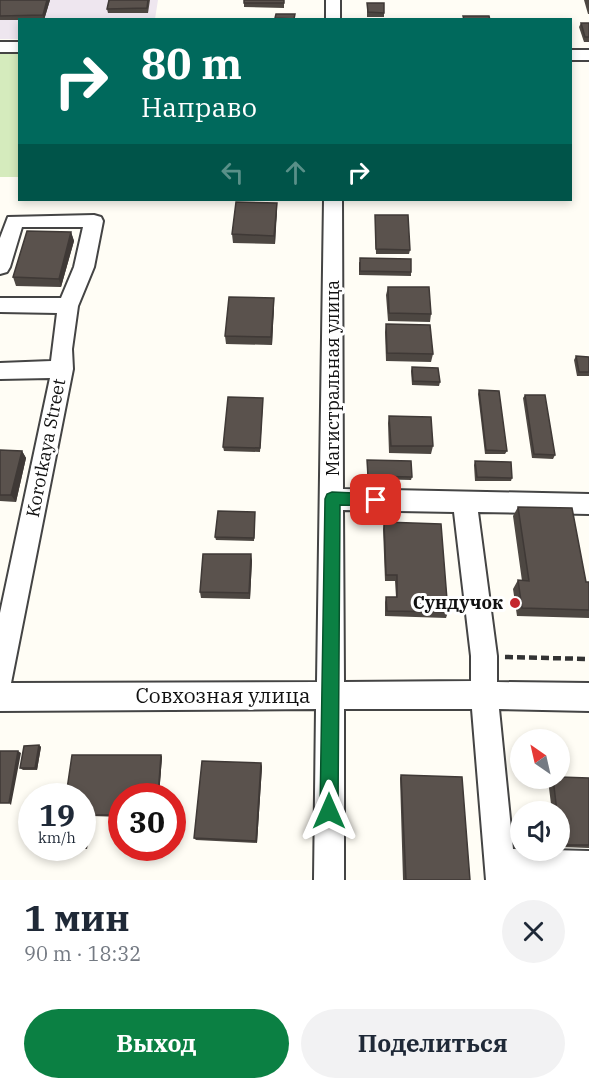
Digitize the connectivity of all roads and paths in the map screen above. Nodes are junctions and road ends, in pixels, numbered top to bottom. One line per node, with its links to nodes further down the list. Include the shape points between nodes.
1 (333, 0): 2 (street)
2 (333, 18)
3 (0, 47): 4 (street)
4 (18, 47)
5 (572, 55): 6 (street)
6 (589, 56)
7 (333, 201): 13 (street, Магистральная улица)
8 (0, 267): 10 (street, Korotkaya Street, via 15,221 94,221 84,267)
9 (0, 305): 10 (street)
10 (68, 306): 11 (street, Korotkaya Street)
11 (62, 369): 12 (street); 18 (street, Korotkaya Street)
12 (0, 371)
13 (332, 499): 14 (street); 20 (street, Магистральная улица)
14 (465, 502): 15 (street); 16 (street)
15 (589, 504)
16 (484, 656): 17 (path); 19 (street)
17 (589, 659)
18 (0, 677)
19 (484, 695): 20 (street, Совхозная улица); 22 (street, Совхозная улица); 24 (street)
20 (330, 696): 21 (street, Совхозная улица); 25 (street, Магистральная улица)
21 (0, 697)
22 (589, 697)
23 (589, 866): 24 (street)
24 (500, 872)
25 (329, 880)

